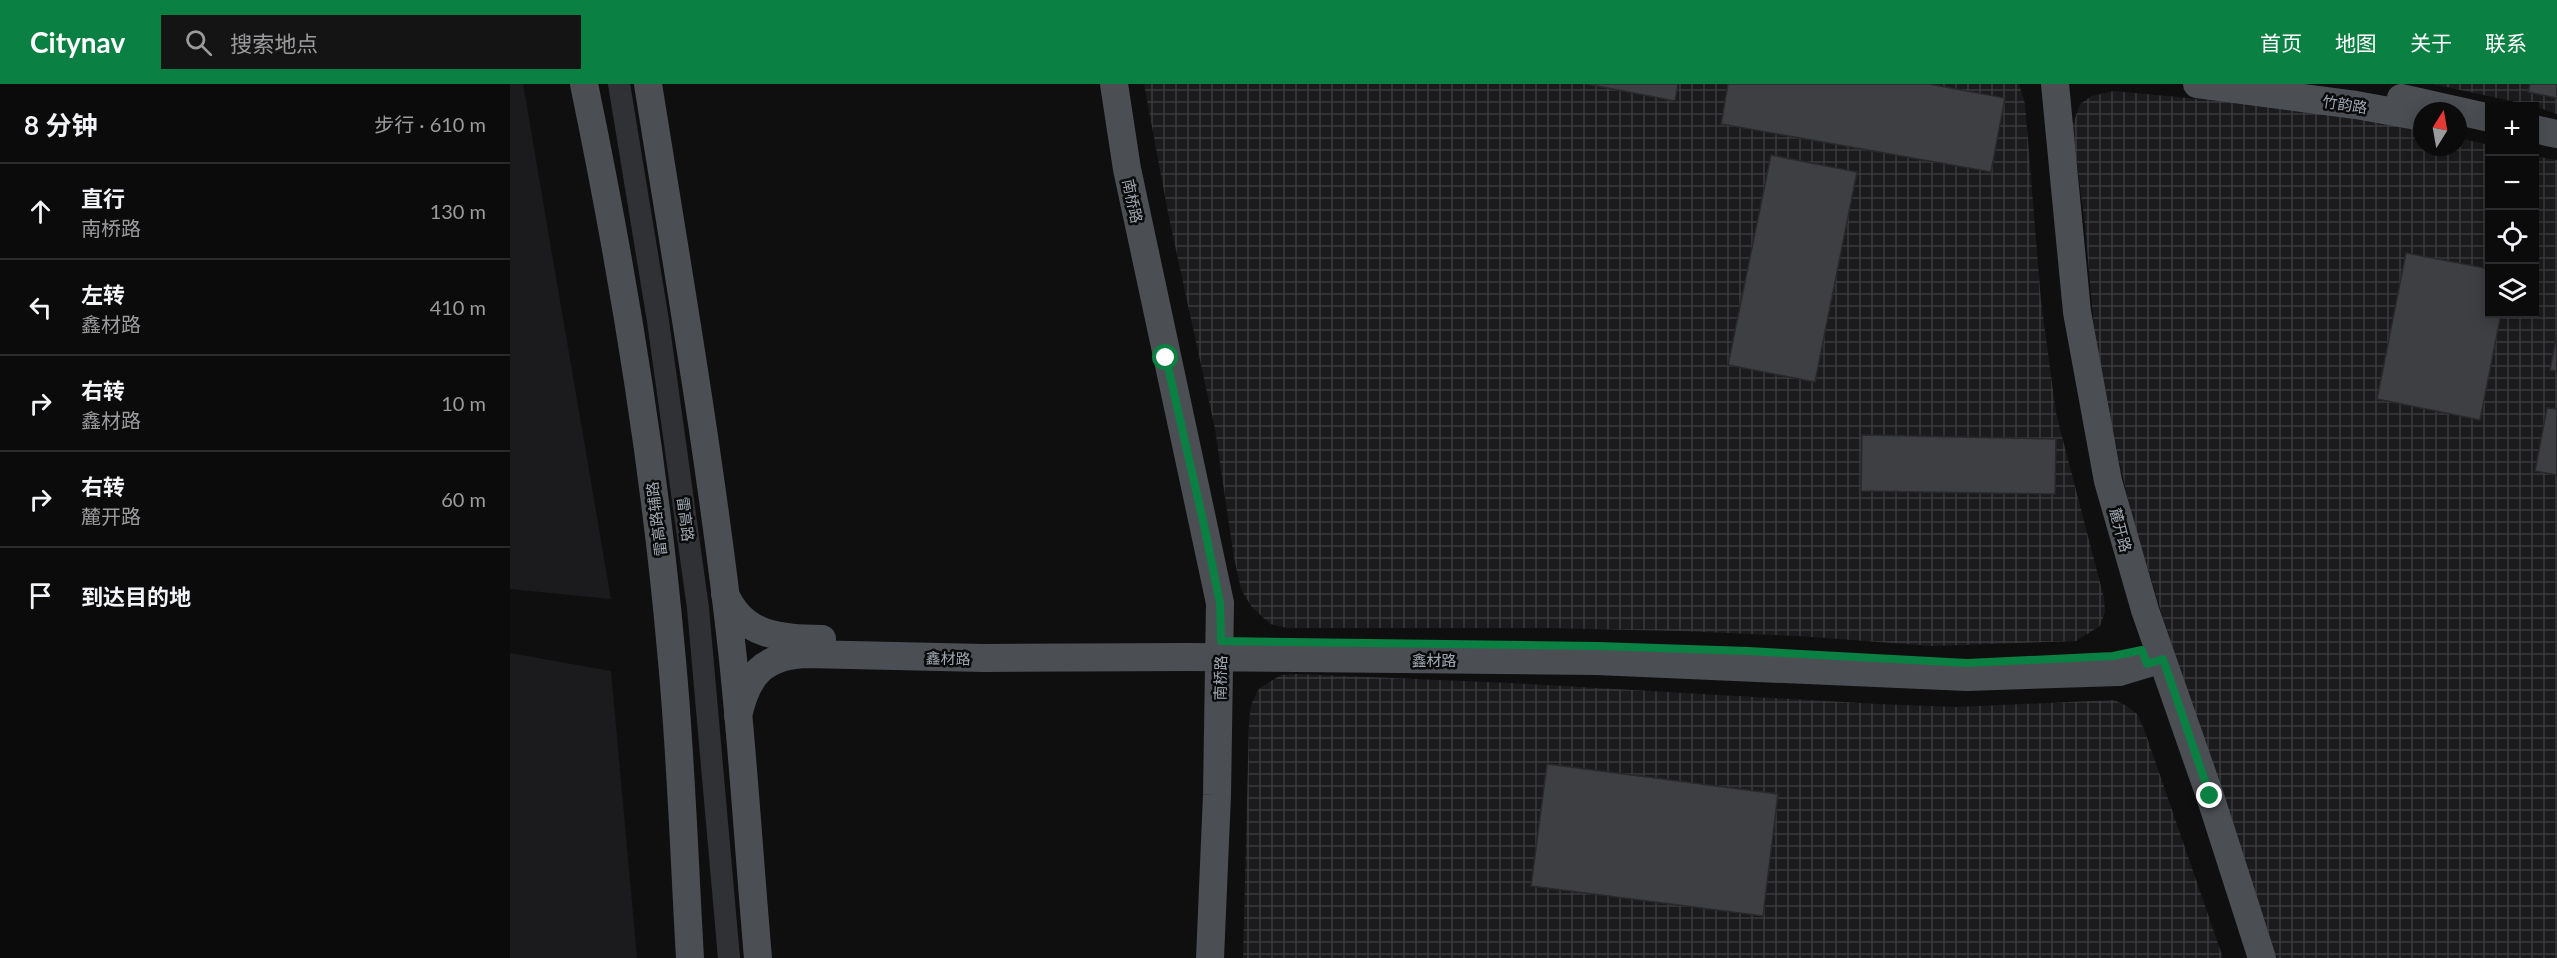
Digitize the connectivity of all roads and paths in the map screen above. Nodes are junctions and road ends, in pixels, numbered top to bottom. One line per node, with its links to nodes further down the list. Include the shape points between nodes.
1 (584, 84): 23 (main road, 雷高路辅路, via 615,231 639,377 671,650)
2 (619, 84): 24 (street, 雷高路, via 660,333 697,597)
3 (628, 84): 25 (street, 雷高路, via 705,596)
4 (648, 84): 19 (main road, via 692,354)
5 (1114, 84): 20 (main road, 南桥路, via 1131,192)
6 (1131, 84): 20 (main road, 南桥路, via 1143,169 1233,602)
7 (2038, 84): 21 (main road, 麓开路, via 2060,315 2073,397 2109,548)
8 (2055, 84): 21 (main road, 麓开路, via 2078,312 2091,397)
9 (2197, 84): 11 (main road, 竹韵路)
10 (2316, 84): 12 (main road, 竹韵路)
11 (2413, 115)
12 (2485, 117)
13 (2467, 127): 15 (main road)
14 (2539, 130): 16 (main road)
15 (2485, 132)
16 (2557, 134)
17 (2539, 145): 18 (main road)
18 (2557, 149)
19 (725, 594): 20 (main road, 鑫材路, via 743,622 794,638); 22 (main road)
20 (1228, 650): 21 (main road, 鑫材路, via 1967,677 2119,672); 22 (main road, 鑫材路, via 984,658 795,655 761,667 746,689); 27 (main road, 南桥路); 28 (main road, 南桥路, via 1231,879)
21 (2152, 655): 29 (main road, 麓开路); 30 (main road, 麓开路, via 2210,796)
22 (738, 716): 26 (main road)
23 (690, 958)
24 (729, 958)
25 (737, 958)
26 (758, 958)
27 (1210, 958)
28 (1225, 958)
29 (2244, 958)
30 (2262, 958)

